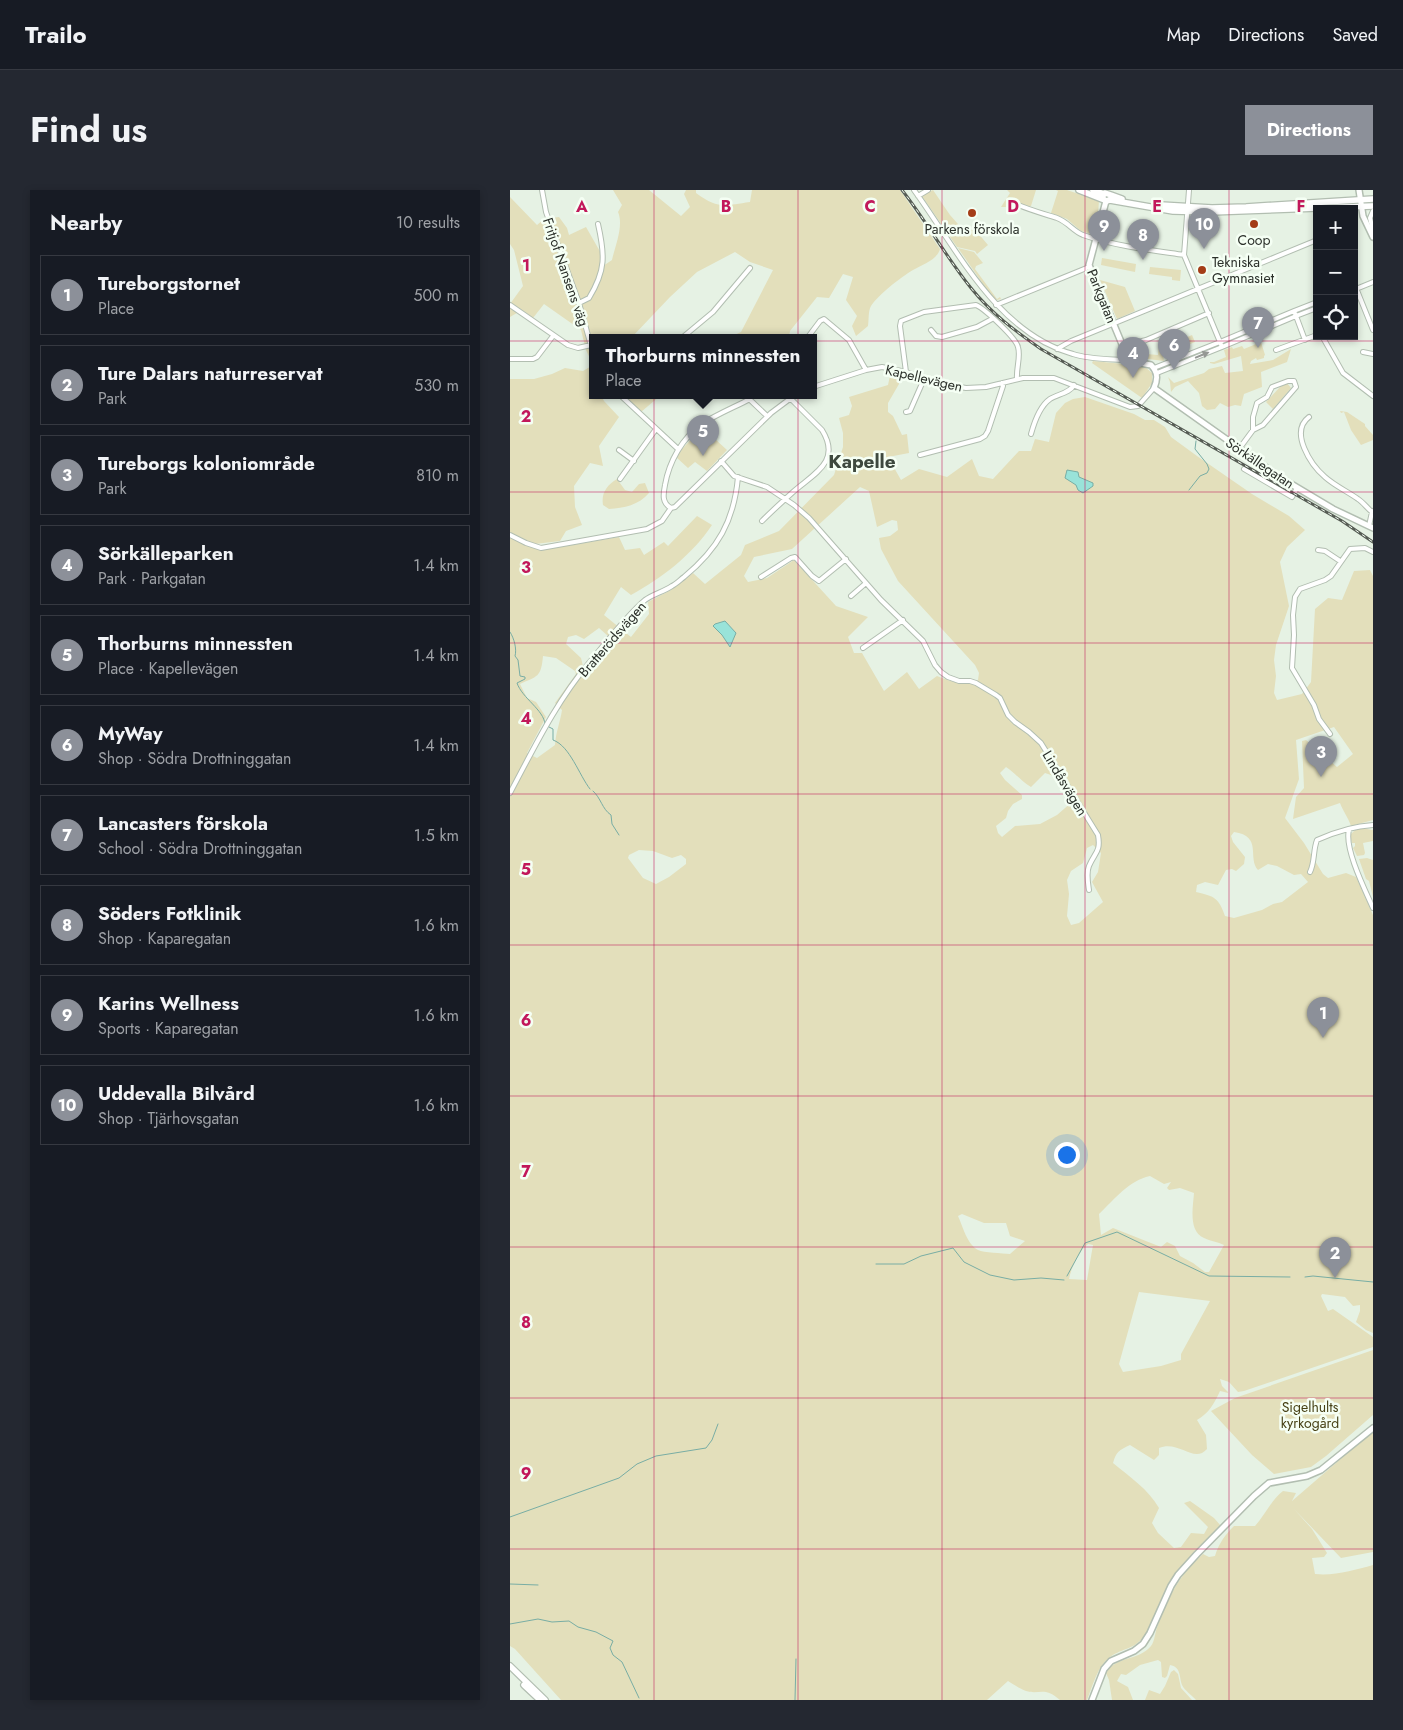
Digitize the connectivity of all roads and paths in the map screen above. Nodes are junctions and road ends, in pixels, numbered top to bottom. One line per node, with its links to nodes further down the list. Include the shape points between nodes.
1 (542, 190): 29 (street, Fritjof Nansens väg, via 546,212)
2 (914, 190): 8 (street)
3 (928, 190): 8 (street)
4 (1079, 190): 9 (main road)
5 (1093, 190): 9 (main road)
6 (1189, 190): 15 (street)
7 (1359, 190): 11 (street)
8 (918, 196): 32 (street)
9 (1107, 198): 15 (main road, via 1146,207); 20 (street, Parkgatan)
10 (1373, 199): 11 (main road)
11 (1360, 200): 14 (street); 15 (main road)
12 (1011, 201): 20 (street, via 1066,221 1078,233)
13 (1373, 206): 14 (main road)
14 (1361, 207): 15 (main road, via 1228,212); 19 (street)
15 (1188, 210): 22 (street)
16 (1373, 211): 18 (street, via 1370,218)
17 (598, 224): 29 (street, via 604,250 603,267 589,298)
18 (1373, 230)
19 (1373, 237)
20 (1095, 239): 22 (street); 23 (street, Parkgatan)
21 (1313, 242): 26 (street)
22 (1184, 255): 26 (street)
23 (1089, 267): 32 (street); 37 (street, Parkgatan)
24 (750, 268): 40 (street, via 713,312)
25 (1373, 282): 27 (street)
26 (1199, 289): 34 (street); 37 (street)
27 (1358, 289)
28 (1357, 295): 39 (street)
29 (578, 303): 44 (street, Fritjof Nansens väg)
30 (1313, 304): 35 (street)
31 (510, 305): 42 (street)
32 (996, 305): 50 (street, via 1018,324)
33 (1313, 309): 35 (street)
34 (1209, 313): 47 (street); 49 (street, via 1146,340)
35 (1295, 314): 45 (street); 47 (street)
36 (992, 318): 38 (street, via 977,327 942,337); 58 (street, via 974,305 924,312 904,319 900,326); 59 (street, via 1017,343)
37 (1113, 324): 49 (street, Parkgatan); 50 (street)
38 (931, 330)
39 (1373, 330)
40 (687, 334)
41 (810, 334): 56 (street, via 824,319 849,340)
42 (552, 336): 48 (street, via 568,346); 54 (street, via 537,357)
43 (1313, 337): 45 (street)
44 (589, 339)
45 (1305, 340): 51 (street)
46 (1324, 340): 65 (street, via 1343,373)
47 (1221, 344): 57 (street)
48 (589, 346)
49 (1123, 346): 57 (street, Parkgatan, via 1129,360 1147,363)
50 (1057, 349): 55 (street, via 1080,356)
51 (1276, 350)
52 (1363, 352): 53 (street)
53 (1373, 354)
54 (510, 359)
55 (1122, 360)
56 (866, 370): 58 (street, Kapellevägen, via 882,367); 63 (street, Kapellevägen)
57 (1156, 371): 64 (street)
58 (906, 372): 60 (street, Kapellevägen)
59 (1016, 378): 61 (street, Kapellevägen); 62 (street, Kapellevägen, via 1047,377)
60 (924, 379): 61 (street, Kapellevägen, via 966,388); 70 (street, via 910,411)
61 (1002, 383): 79 (street, via 985,436)
62 (1074, 385): 64 (street, Kapellevägen, via 1130,407 1138,406); 75 (street, via 1045,404)
63 (817, 387)
64 (1154, 388): 77 (street, Sörkällegatan)
65 (1373, 396)
66 (624, 399): 73 (street)
67 (750, 399): 71 (street); 76 (street, via 701,424)
68 (789, 399): 71 (street)
69 (791, 399): 86 (street, via 822,430 829,452 822,469)
70 (906, 412)
71 (767, 416): 81 (street)
72 (1309, 417): 88 (street, via 1302,424 1300,435 1310,458 1324,477)
73 (656, 429): 76 (street); 80 (street)
74 (1253, 430): 74 (street, via 1280,407 1296,387 1294,381 1272,387 1267,397 1257,403); 77 (street)
75 (1032, 434)
76 (678, 449): 87 (street, via 667,473 664,490 664,500)
77 (1239, 449): 85 (street, Sörkällegatan)
78 (619, 450): 80 (street)
79 (920, 455)
80 (634, 460): 84 (street)
81 (721, 461): 83 (street, Lindåsvägen); 87 (street)
82 (1244, 469): 85 (street, via 1292,496)
83 (738, 477): 86 (street, Lindåsvägen, via 767,487); 102 (street, Bratterödsvägen, via 732,509 720,540 674,586 644,601 588,664 547,723)
84 (620, 479)
85 (1297, 488): 90 (street, Sörkällegatan, via 1333,510)
86 (786, 499): 89 (street); 94 (street, Lindåsvägen, via 814,523)
87 (671, 508): 91 (street, via 662,520 647,529 575,543 536,548)
88 (1372, 512): 90 (street)
89 (762, 521)
90 (1371, 527)
91 (510, 535)
92 (1318, 550): 95 (street)
93 (1373, 552): 95 (street, via 1352,548)
94 (846, 560): 96 (street, via 819,581 795,557); 97 (street, Lindåsvägen)
95 (1340, 561): 101 (street, via 1328,579 1300,589 1293,615 1293,670 1312,700 1319,720)
96 (761, 577)
97 (866, 582): 98 (street); 99 (street, Lindåsvägen)
98 (851, 596)
99 (903, 620): 100 (street); 106 (street, Lindåsvägen, via 923,641 941,672 948,678 976,683 996,694 1008,716 1046,751 1098,836 1098,852 1088,870)
100 (863, 648)
101 (1330, 734)
102 (510, 793)
103 (1373, 825): 104 (street)
104 (1349, 830): 105 (street, via 1317,840); 107 (street, via 1347,839 1352,856)
105 (1310, 872)
106 (1089, 890)
107 (1373, 908)
108 (1373, 1428): 113 (street, via 1321,1470 1269,1483 1254,1496 1178,1575 1144,1644 1111,1661 1104,1669)
109 (510, 1666): 112 (main road)
110 (510, 1671): 111 (main road)
111 (540, 1700)
112 (545, 1700)
113 (1092, 1700)

